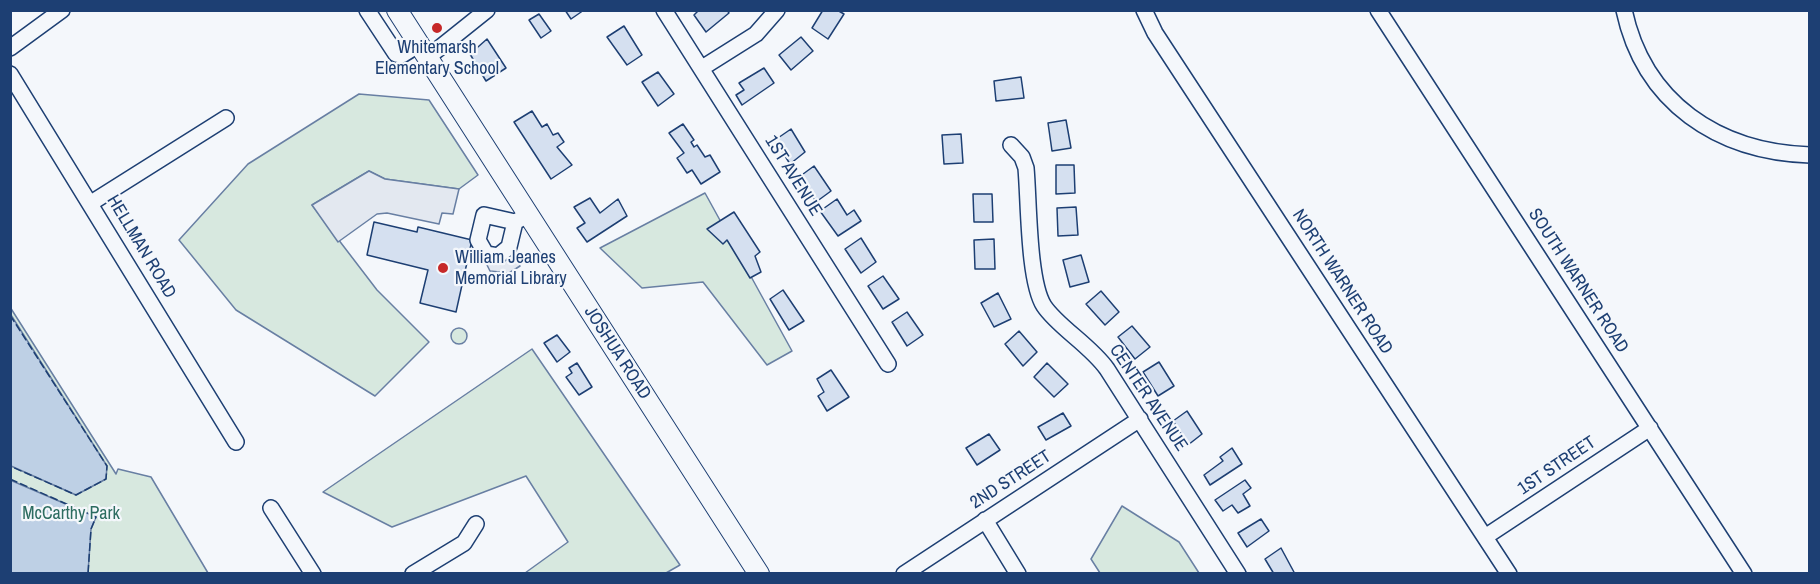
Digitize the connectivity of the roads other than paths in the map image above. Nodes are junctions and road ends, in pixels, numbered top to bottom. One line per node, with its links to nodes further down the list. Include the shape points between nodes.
1 (62, 10): 10 (street)
2 (368, 10): 11 (street, via 396,54)
3 (397, 10): 11 (main road, JOSHUA ROAD)
4 (488, 10): 11 (street)
5 (664, 10): 12 (street, 1ST AVENUE)
6 (777, 10): 12 (street, via 756,34)
7 (1144, 10): 25 (street, NORTH WARNER ROAD, via 1155,33)
8 (1378, 10): 20 (street, SOUTH WARNER ROAD)
9 (1624, 10): 16 (street, via 1637,52 1658,84 1702,127 1749,148)
10 (10, 48)
11 (423, 52): 28 (main road, JOSHUA ROAD, via 521,218)
12 (702, 68): 18 (street, 1ST AVENUE)
13 (10, 74): 17 (street, HELLMAN ROAD)
14 (225, 118): 17 (street)
15 (1011, 145): 19 (street, CENTER AVENUE, via 1026,168 1035,280 1045,307 1099,357)
16 (1809, 155)
17 (91, 203): 21 (street, HELLMAN ROAD)
18 (888, 364)
19 (1140, 419): 23 (street, 2ND STREET); 31 (street, CENTER AVENUE)
20 (1650, 428): 25 (street, 1ST STREET); 33 (street, SOUTH WARNER ROAD)
21 (236, 442)
22 (271, 508): 26 (street)
23 (985, 520): 29 (street, 2ND STREET); 30 (street)
24 (476, 524): 27 (street, via 464,543)
25 (1485, 537): 32 (street, NORTH WARNER ROAD)
26 (313, 573)
27 (413, 573)
28 (759, 573)
29 (904, 573)
30 (1018, 573)
31 (1238, 573)
32 (1509, 573)
33 (1744, 573)

